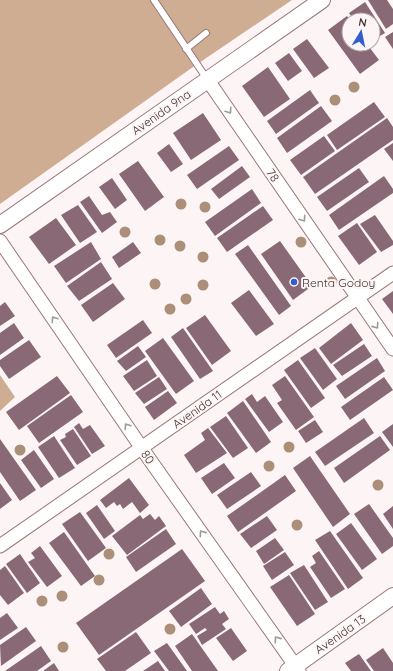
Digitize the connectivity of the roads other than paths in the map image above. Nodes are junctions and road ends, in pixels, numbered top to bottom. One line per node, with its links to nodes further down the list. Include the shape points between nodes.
1 (154, 0): 4 (lane, 78)
2 (322, 0): 5 (street, Avenida 9na)
3 (206, 33): 4 (lane)
4 (186, 49): 5 (lane, 78)
5 (207, 79): 6 (street, Avenida 9na); 9 (street, 78, one-way to 9)
6 (0, 225)
7 (0, 241): 11 (street, 80, one-way to 7)
8 (393, 273): 9 (street, Avenida 11)
9 (357, 298): 10 (street, 78, one-way to 10); 11 (street, Avenida 11)
10 (393, 349)
11 (142, 448): 12 (street, Avenida 11); 14 (street, 80, one-way to 11)
12 (0, 546)
13 (393, 596): 14 (street, Avenida 13)
14 (294, 669)

